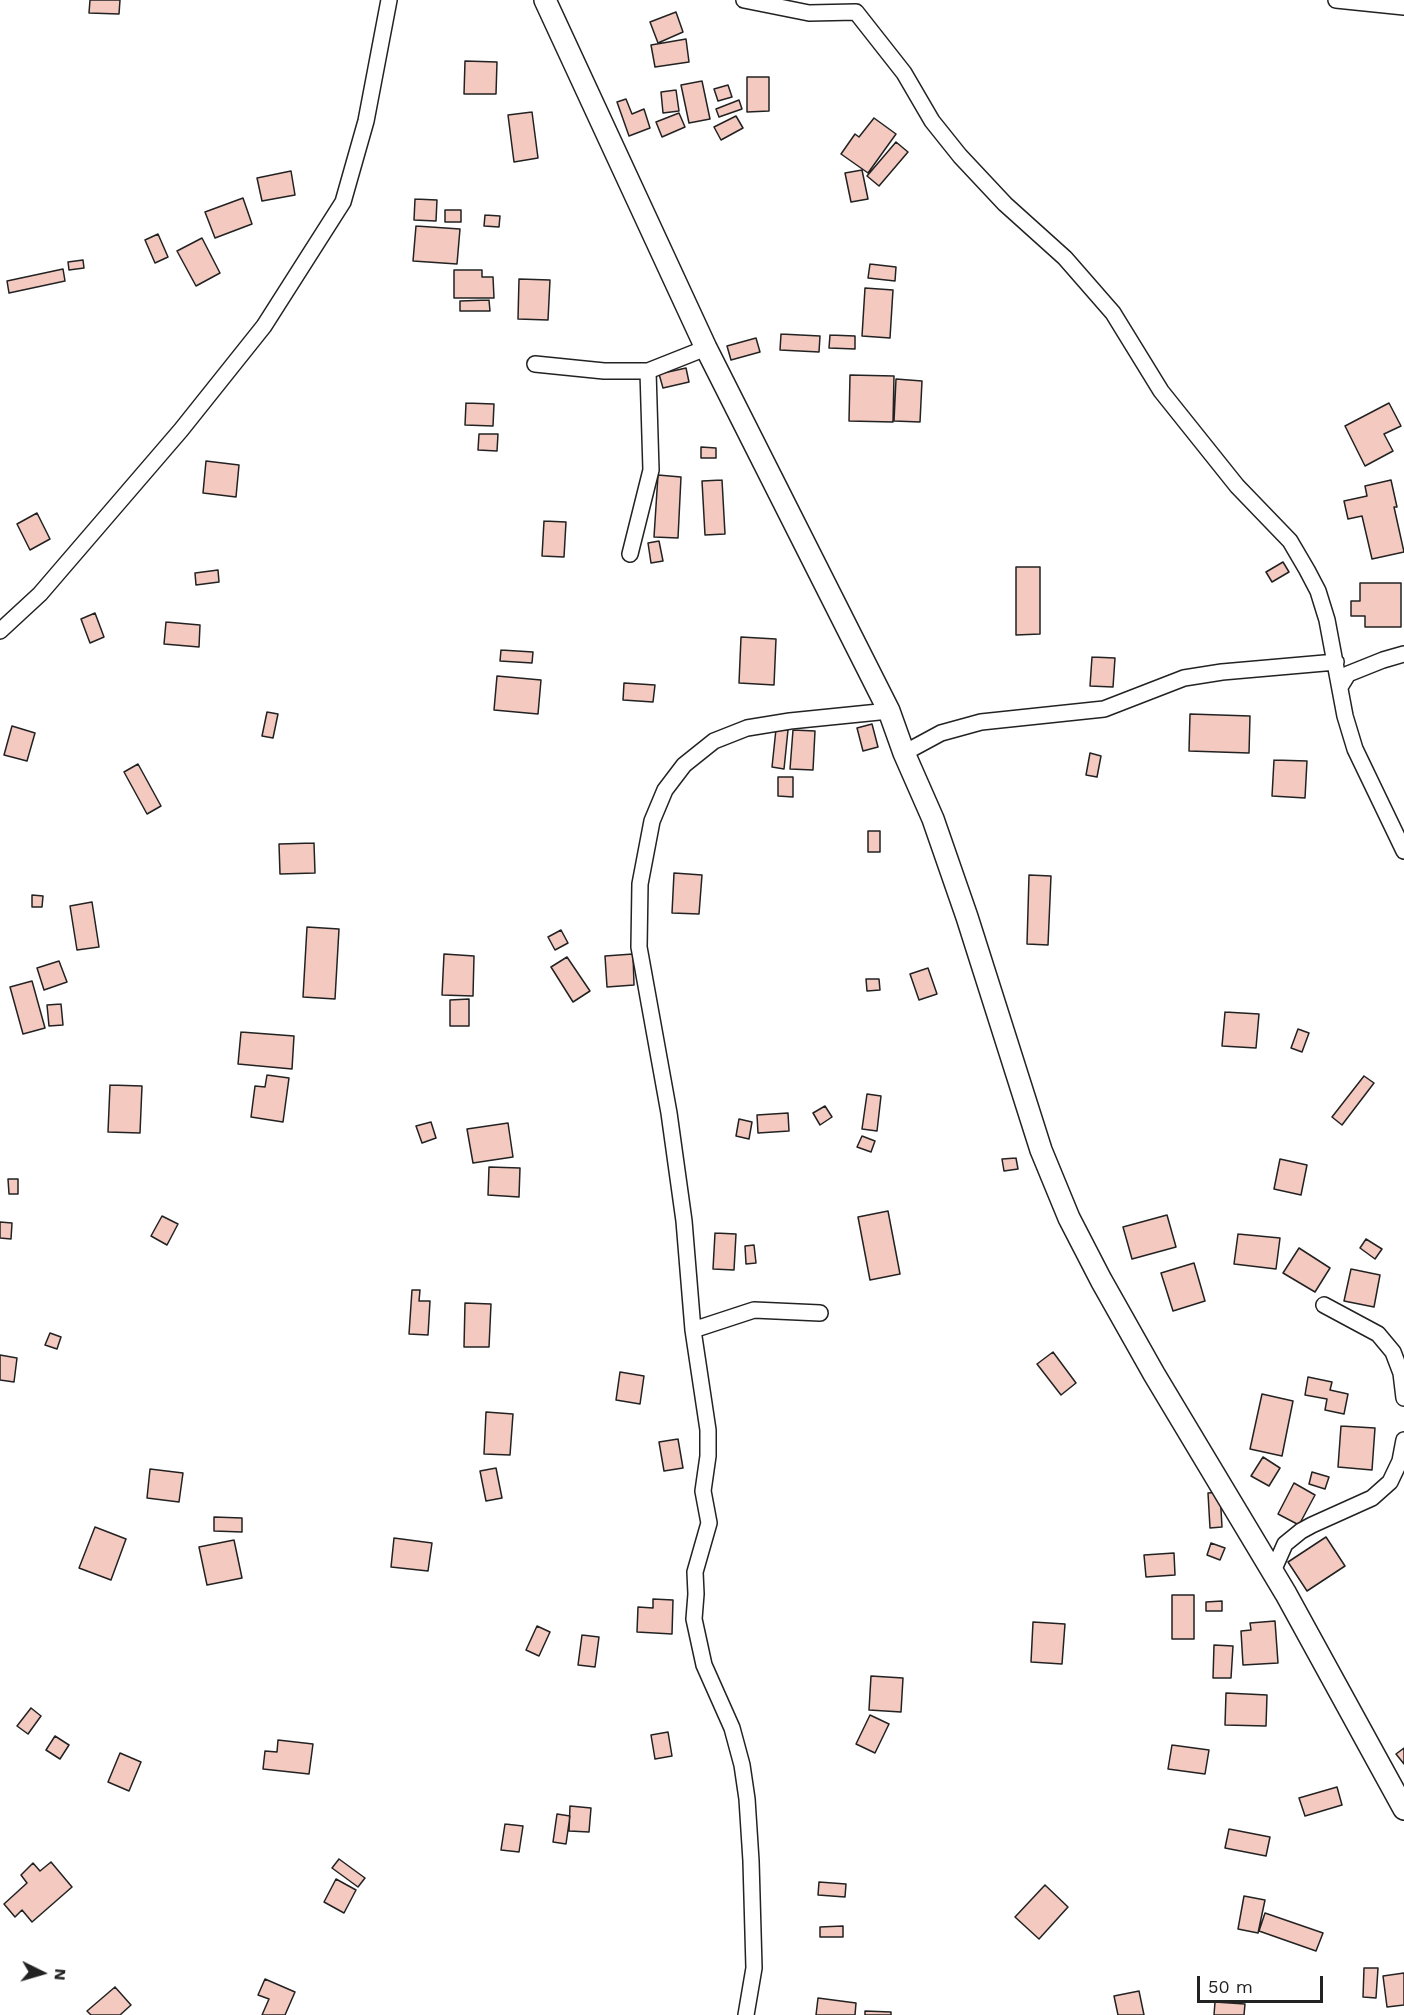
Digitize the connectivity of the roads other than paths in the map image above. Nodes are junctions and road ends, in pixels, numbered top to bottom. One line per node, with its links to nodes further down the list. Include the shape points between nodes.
1 (389, 0): 11 (street, via 366,121 343,202 264,326 181,430 40,594)
2 (545, 0): 7 (main road)
3 (744, 0): 5 (street, via 809,13)
4 (1336, 0): 6 (street)
5 (854, 6): 13 (street, via 960,156 1005,204 1065,258 1113,312 1161,390 1198,439 1290,541 1318,591)
6 (1404, 7)
7 (706, 348): 9 (street); 15 (main road)
8 (535, 364): 9 (street)
9 (648, 371): 10 (street, via 651,470)
10 (630, 554)
11 (0, 631)
12 (1404, 654): 14 (street, via 1348,674)
13 (1336, 662): 14 (street); 16 (street, via 1184,678 1104,709 981,722 941,733)
14 (1340, 687): 17 (street, via 1355,749)
15 (889, 711): 16 (main road); 20 (street, via 747,728 714,741 684,765 665,790 652,821 640,884 639,947 683,1210)
16 (904, 753): 23 (main road, via 933,819 1041,1150 1069,1218 1154,1374)
17 (1404, 850)
18 (1324, 1305): 21 (street, via 1378,1334 1393,1352)
19 (820, 1313): 20 (street, via 754,1310)
20 (693, 1330): 25 (street, via 708,1431 703,1491 709,1523 694,1572 694,1619 704,1665 732,1728 747,1799 754,1968)
21 (1404, 1398)
22 (1404, 1440): 23 (street, via 1390,1482 1372,1498 1301,1531 1285,1544)
23 (1273, 1571): 24 (main road)
24 (1404, 1809)
25 (746, 2015)

